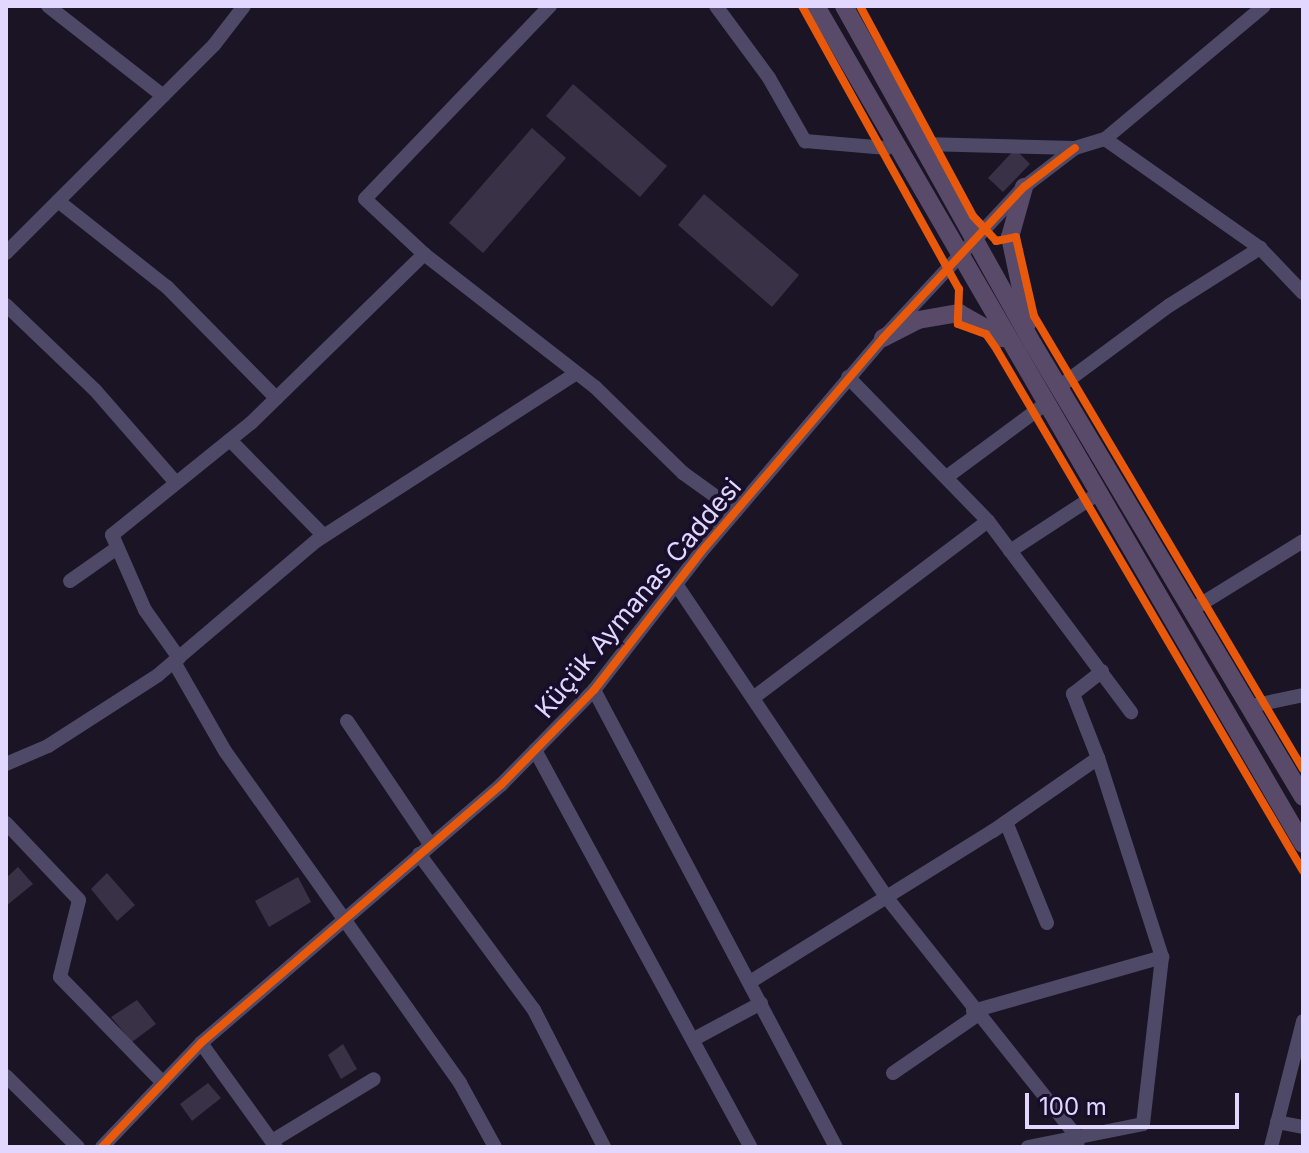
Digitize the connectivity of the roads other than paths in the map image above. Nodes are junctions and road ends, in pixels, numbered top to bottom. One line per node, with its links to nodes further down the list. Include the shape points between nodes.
1 (48, 6): 8 (street)
2 (244, 6): 8 (street)
3 (550, 6): 18 (street, via 365,199)
4 (716, 6): 10 (street, via 769,78 805,141 887,148)
5 (816, 6): 10 (main road)
6 (844, 6): 11 (main road)
7 (1264, 6): 9 (street)
8 (163, 96): 14 (street)
9 (1105, 139): 12 (street); 16 (street)
10 (897, 143): 19 (main road)
11 (923, 144): 12 (street); 15 (main road)
12 (1075, 148): 13 (street, Küçük Aymanas Caddesi)
13 (1024, 187): 15 (street, Küçük Aymanas Caddesi); 24 (main road, via 1010,237)
14 (58, 201): 17 (street); 28 (street, via 167,287)
15 (975, 239): 19 (street, Küçük Aymanas Caddesi); 24 (main road)
16 (1260, 248): 20 (street); 27 (street, via 1170,305)
17 (6, 253)
18 (424, 254): 25 (street); 28 (street)
19 (960, 254): 22 (street, Küçük Aymanas Caddesi); 23 (main road)
20 (1303, 293)
21 (6, 305): 32 (street, via 95,390)
22 (883, 338): 23 (main road, via 918,320 965,313); 26 (street, Küçük Aymanas Caddesi)
23 (1009, 344): 29 (main road)
24 (1033, 344): 27 (main road)
25 (575, 374): 34 (street, via 683,473); 36 (street)
26 (848, 377): 31 (street); 34 (street, Küçük Aymanas Caddesi)
27 (1059, 387): 42 (main road)
28 (276, 398): 30 (street)
29 (1044, 405): 31 (street); 33 (main road)
30 (230, 440): 32 (street); 36 (street)
31 (948, 476): 35 (street)
32 (176, 483): 38 (street, via 112,535)
33 (1096, 495): 39 (street); 57 (main road)
34 (736, 511): 41 (street, Küçük Aymanas Caddesi)
35 (988, 521): 39 (street); 47 (street)
36 (324, 536): 43 (street)
37 (1303, 541): 42 (street)
38 (117, 548): 40 (street); 43 (street, via 145,610)
39 (1010, 551): 44 (street)
40 (70, 581)
41 (676, 584): 45 (street, Küçük Aymanas Caddesi); 47 (street)
42 (1193, 609): 48 (main road)
43 (176, 660): 53 (street, via 48,746); 60 (street, via 225,751)
44 (1102, 671): 49 (street); 52 (street, via 1073,694)
45 (594, 690): 51 (street, Küçük Aymanas Caddesi); 63 (street)
46 (1303, 695): 48 (street)
47 (753, 698): 59 (street)
48 (1251, 706): 54 (main road)
49 (1131, 712)
50 (347, 721): 58 (street)
51 (535, 750): 58 (street, Küçük Aymanas Caddesi); 67 (street)
52 (1098, 758): 55 (street); 62 (street)
53 (6, 764)
54 (1303, 797)
55 (1006, 822): 59 (street); 61 (street)
56 (6, 823): 72 (street, via 79,900 60,977)
57 (1303, 844)
58 (425, 849): 60 (street, Küçük Aymanas Caddesi); 80 (street, via 534,1010)
59 (887, 898): 63 (street); 65 (street)
60 (345, 916): 68 (street, Küçük Aymanas Caddesi); 79 (street, via 460,1083)
61 (1047, 923)
62 (1162, 957): 65 (street); 75 (street, via 1143,1124)
63 (750, 982): 64 (street)
64 (761, 1003): 67 (street); 82 (street)
65 (975, 1014): 69 (street); 75 (street)
66 (1303, 1021): 73 (street)
67 (694, 1039): 81 (street)
68 (201, 1043): 72 (street, Küçük Aymanas Caddesi); 77 (street)
69 (893, 1073)
70 (6, 1076): 78 (street)
71 (374, 1079): 77 (street)
72 (163, 1083): 76 (street, Küçük Aymanas Caddesi)
73 (1277, 1122): 74 (street); 84 (street)
74 (1303, 1127)
75 (1078, 1143): 83 (street)
76 (112, 1144)
77 (274, 1144)
78 (78, 1147)
79 (495, 1147)
80 (604, 1147)
81 (751, 1147)
82 (836, 1147)
83 (1028, 1147)
84 (1271, 1147)

